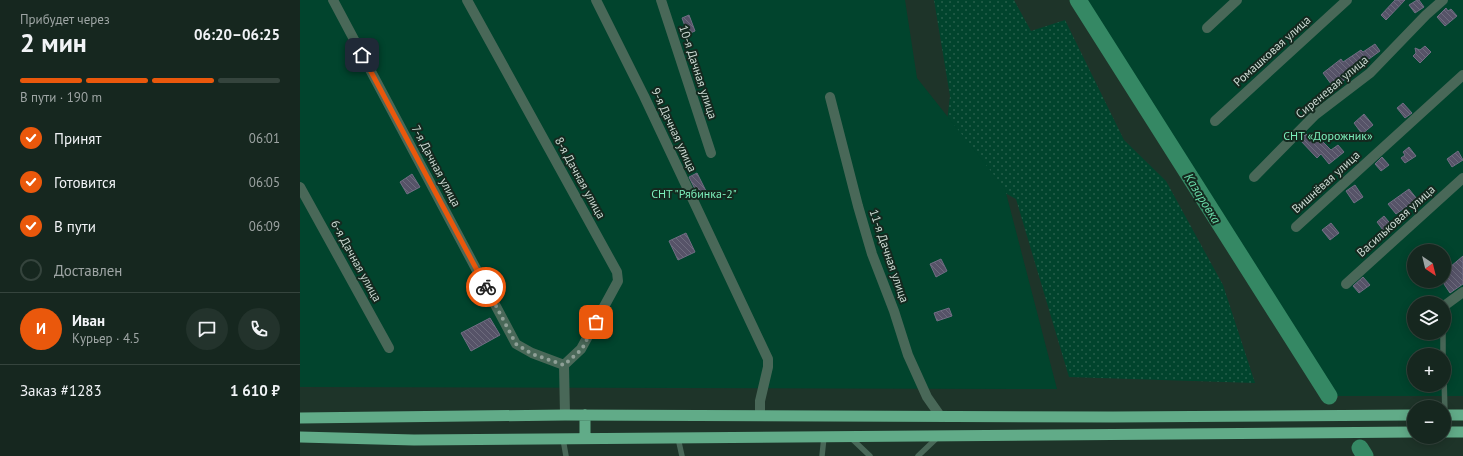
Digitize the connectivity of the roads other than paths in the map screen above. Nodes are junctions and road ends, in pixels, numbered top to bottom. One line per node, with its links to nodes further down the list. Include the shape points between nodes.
1 (333, 0): 21 (street, 7-я Дачная улица, via 516,344 532,354)
2 (467, 0): 21 (street, 8-я Дачная улица, via 617,272 618,282 582,349)
3 (596, 0): 22 (street, 9-я Дачная улица, via 768,359)
4 (661, 0): 12 (street, 10-я Дачная улица)
5 (1237, 0): 8 (street)
6 (1347, 0): 11 (street, Ромашковая улица)
7 (1443, 0): 13 (street, Сиреневая улица, via 1370,73 1315,115)
8 (1207, 28)
9 (1463, 75): 16 (street, Вишнёвая улица)
10 (830, 98): 28 (street, 11-я Дачная улица, via 872,254 908,355 927,397)
11 (1215, 121)
12 (711, 153)
13 (1254, 177)
14 (1463, 178): 17 (street, Васильковая улица)
15 (300, 187): 20 (street, 6-я Дачная улица)
16 (1296, 227)
17 (1346, 284)
18 (1463, 292): 19 (street)
19 (1451, 301)
20 (389, 348)
21 (564, 365): 23 (street)
22 (760, 414): 24 (highway); 28 (highway)
23 (565, 415): 24 (highway); 29 (highway)
24 (585, 415): 38 (highway)
25 (1407, 415): 28 (highway)
26 (1451, 415): 27 (highway)
27 (1463, 415)
28 (941, 417)
29 (300, 418)
30 (1407, 432): 33 (highway)
31 (1451, 432): 32 (highway)
32 (1463, 432)
33 (941, 435): 35 (highway); 44 (lane)
34 (824, 436): 35 (highway); 39 (highway); 42 (lane)
35 (849, 436): 43 (lane)
36 (300, 438): 37 (highway)
37 (563, 438): 38 (highway); 40 (lane)
38 (585, 438): 39 (highway)
39 (678, 438): 41 (lane)
40 (566, 456)
41 (682, 456)
42 (822, 456)
43 (870, 456)
44 (918, 456)

